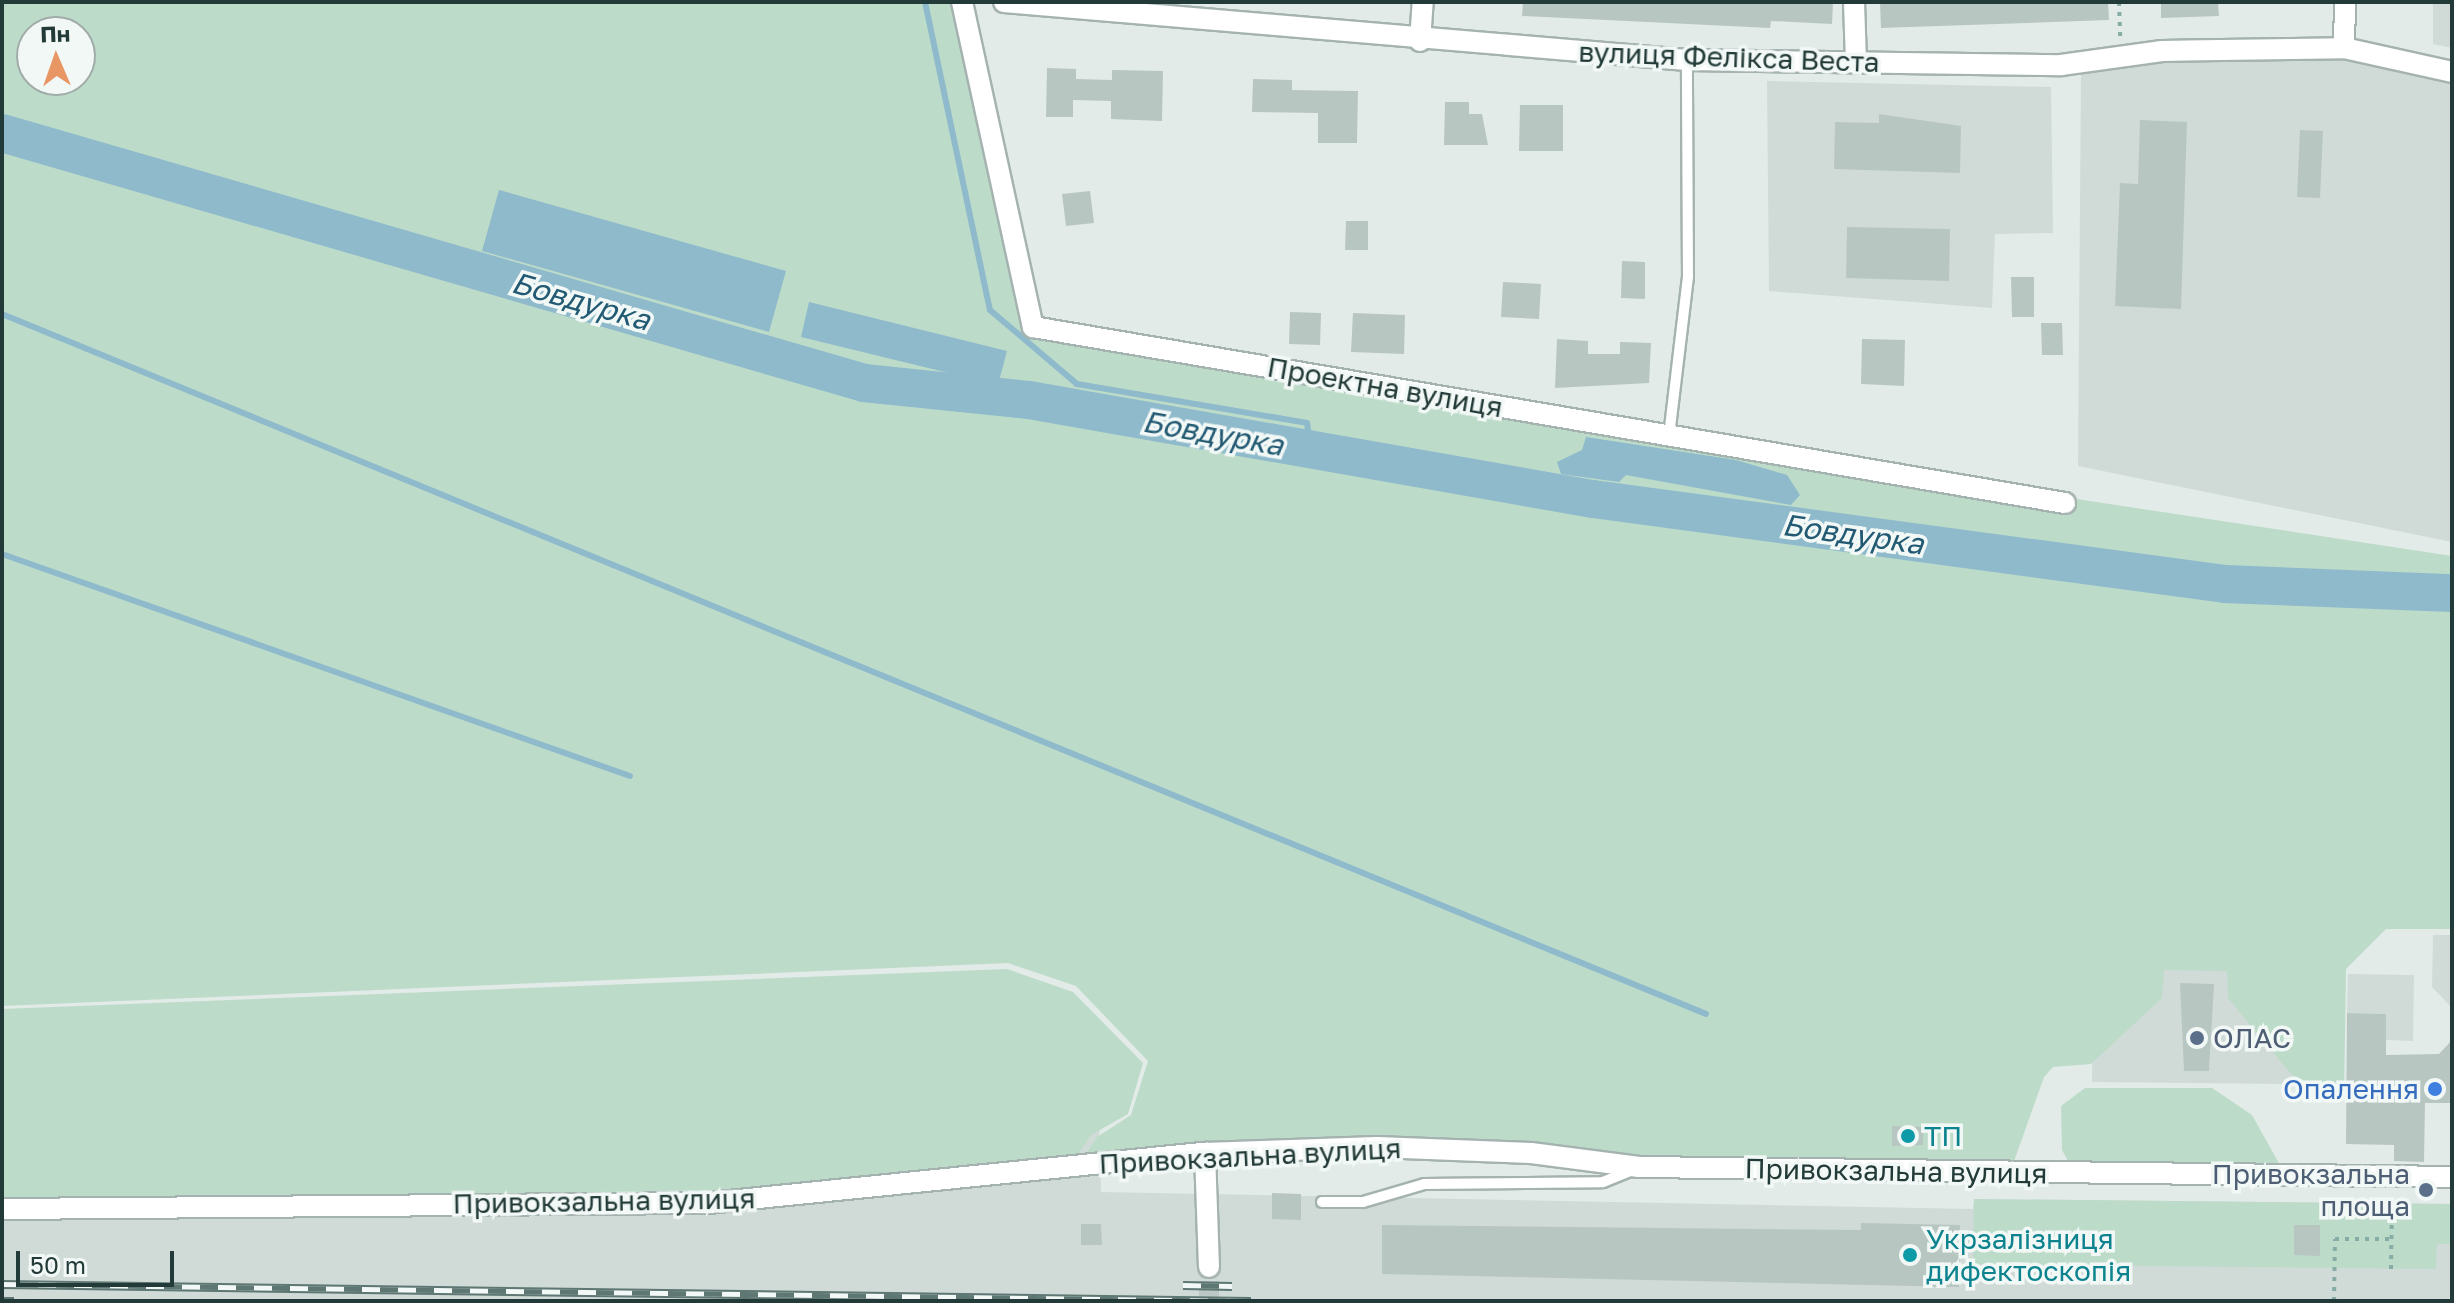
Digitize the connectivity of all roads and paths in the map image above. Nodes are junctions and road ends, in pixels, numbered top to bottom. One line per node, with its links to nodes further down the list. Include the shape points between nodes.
1 (962, 2): 13 (street, Проектна вулиця, via 1033,327)
2 (1004, 2): 7 (street, вулиця Фелікса Веста)
3 (1423, 2): 7 (street)
4 (1854, 2): 11 (street)
5 (2119, 2): 9 (path)
6 (2345, 2): 8 (street)
7 (1420, 41): 10 (street, вулиця Фелікса Веста)
8 (2344, 48): 9 (street, вулиця Фелікса Веста); 12 (street, вулиця Фелікса Веста)
9 (2120, 56): 11 (street, вулиця Фелікса Веста, via 2061,65)
10 (1687, 60): 11 (street, вулиця Фелікса Веста); 13 (lane, via 1688,277)
11 (1856, 63)
12 (2452, 72)
13 (1669, 436): 14 (street, Проектна вулиця)
14 (2065, 503)
15 (1205, 1153): 16 (street, Привокзальна вулиця, via 1439,1148); 20 (street, Привокзальна вулиця, via 709,1203); 22 (street)
16 (1639, 1167): 17 (street, Привокзальна вулиця); 18 (lane, via 1603,1182 1424,1184 1363,1202)
17 (2452, 1177)
18 (1322, 1202)
19 (2392, 1207): 21 (path)
20 (2, 1209)
21 (2392, 1239): 23 (path); 24 (path, via 2335,1239)
22 (1209, 1267)
23 (2391, 1269)
24 (2334, 1301)

